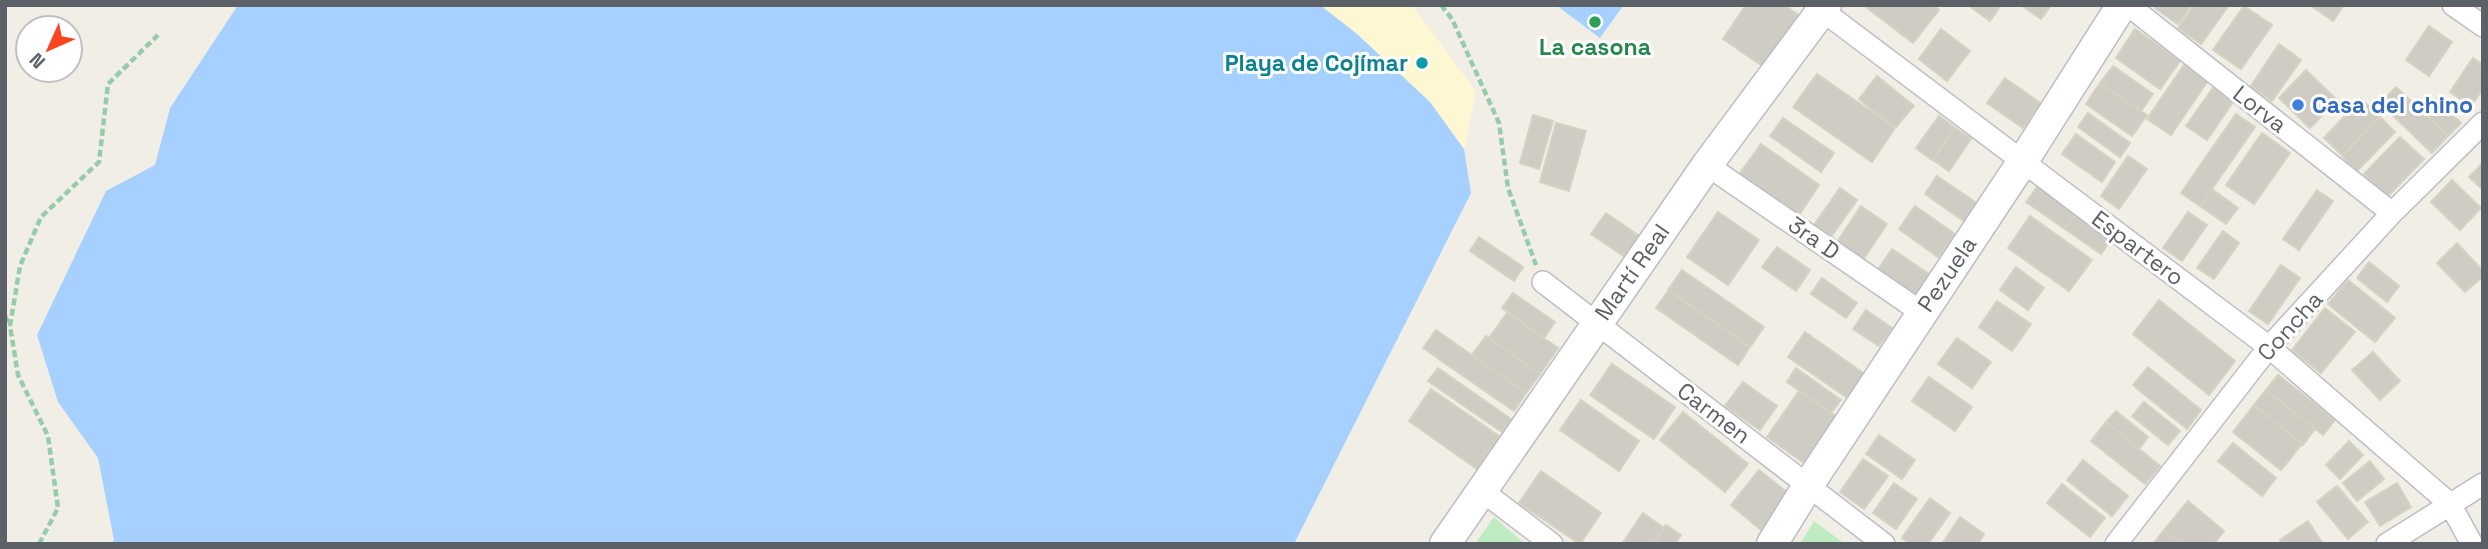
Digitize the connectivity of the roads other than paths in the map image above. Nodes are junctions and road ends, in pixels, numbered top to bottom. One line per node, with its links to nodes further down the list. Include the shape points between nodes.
1 (2122, 5): 7 (main road, Pezuela)
2 (2128, 5): 9 (street, Lorva)
3 (2453, 5): 5 (street)
4 (1821, 7): 7 (street, Espartero); 8 (main road, Martí Real)
5 (2483, 26)
6 (2483, 123): 9 (street, Concha)
7 (2023, 161): 11 (main road, Pezuela); 13 (street, Espartero)
8 (1707, 165): 11 (street, 3ra D); 12 (main road, Martí Real)
9 (2392, 213): 13 (street, Concha)
10 (1543, 282): 12 (street, Carmen)
11 (1921, 312): 14 (main road, Pezuela)
12 (1595, 325): 14 (street, Carmen); 16 (main road, Martí Real)
13 (2269, 347): 17 (street, Espartero); 22 (street, Concha)
14 (1809, 484): 20 (main road, Pezuela); 21 (street, Carmen)
15 (2483, 484): 17 (street)
16 (1481, 490): 18 (main road, Martí Real); 19 (street)
17 (2450, 504): 23 (street); 24 (street)
18 (1445, 544)
19 (1552, 544)
20 (1772, 544)
21 (1884, 544)
22 (2116, 544)
23 (2388, 544)
24 (2472, 544)

